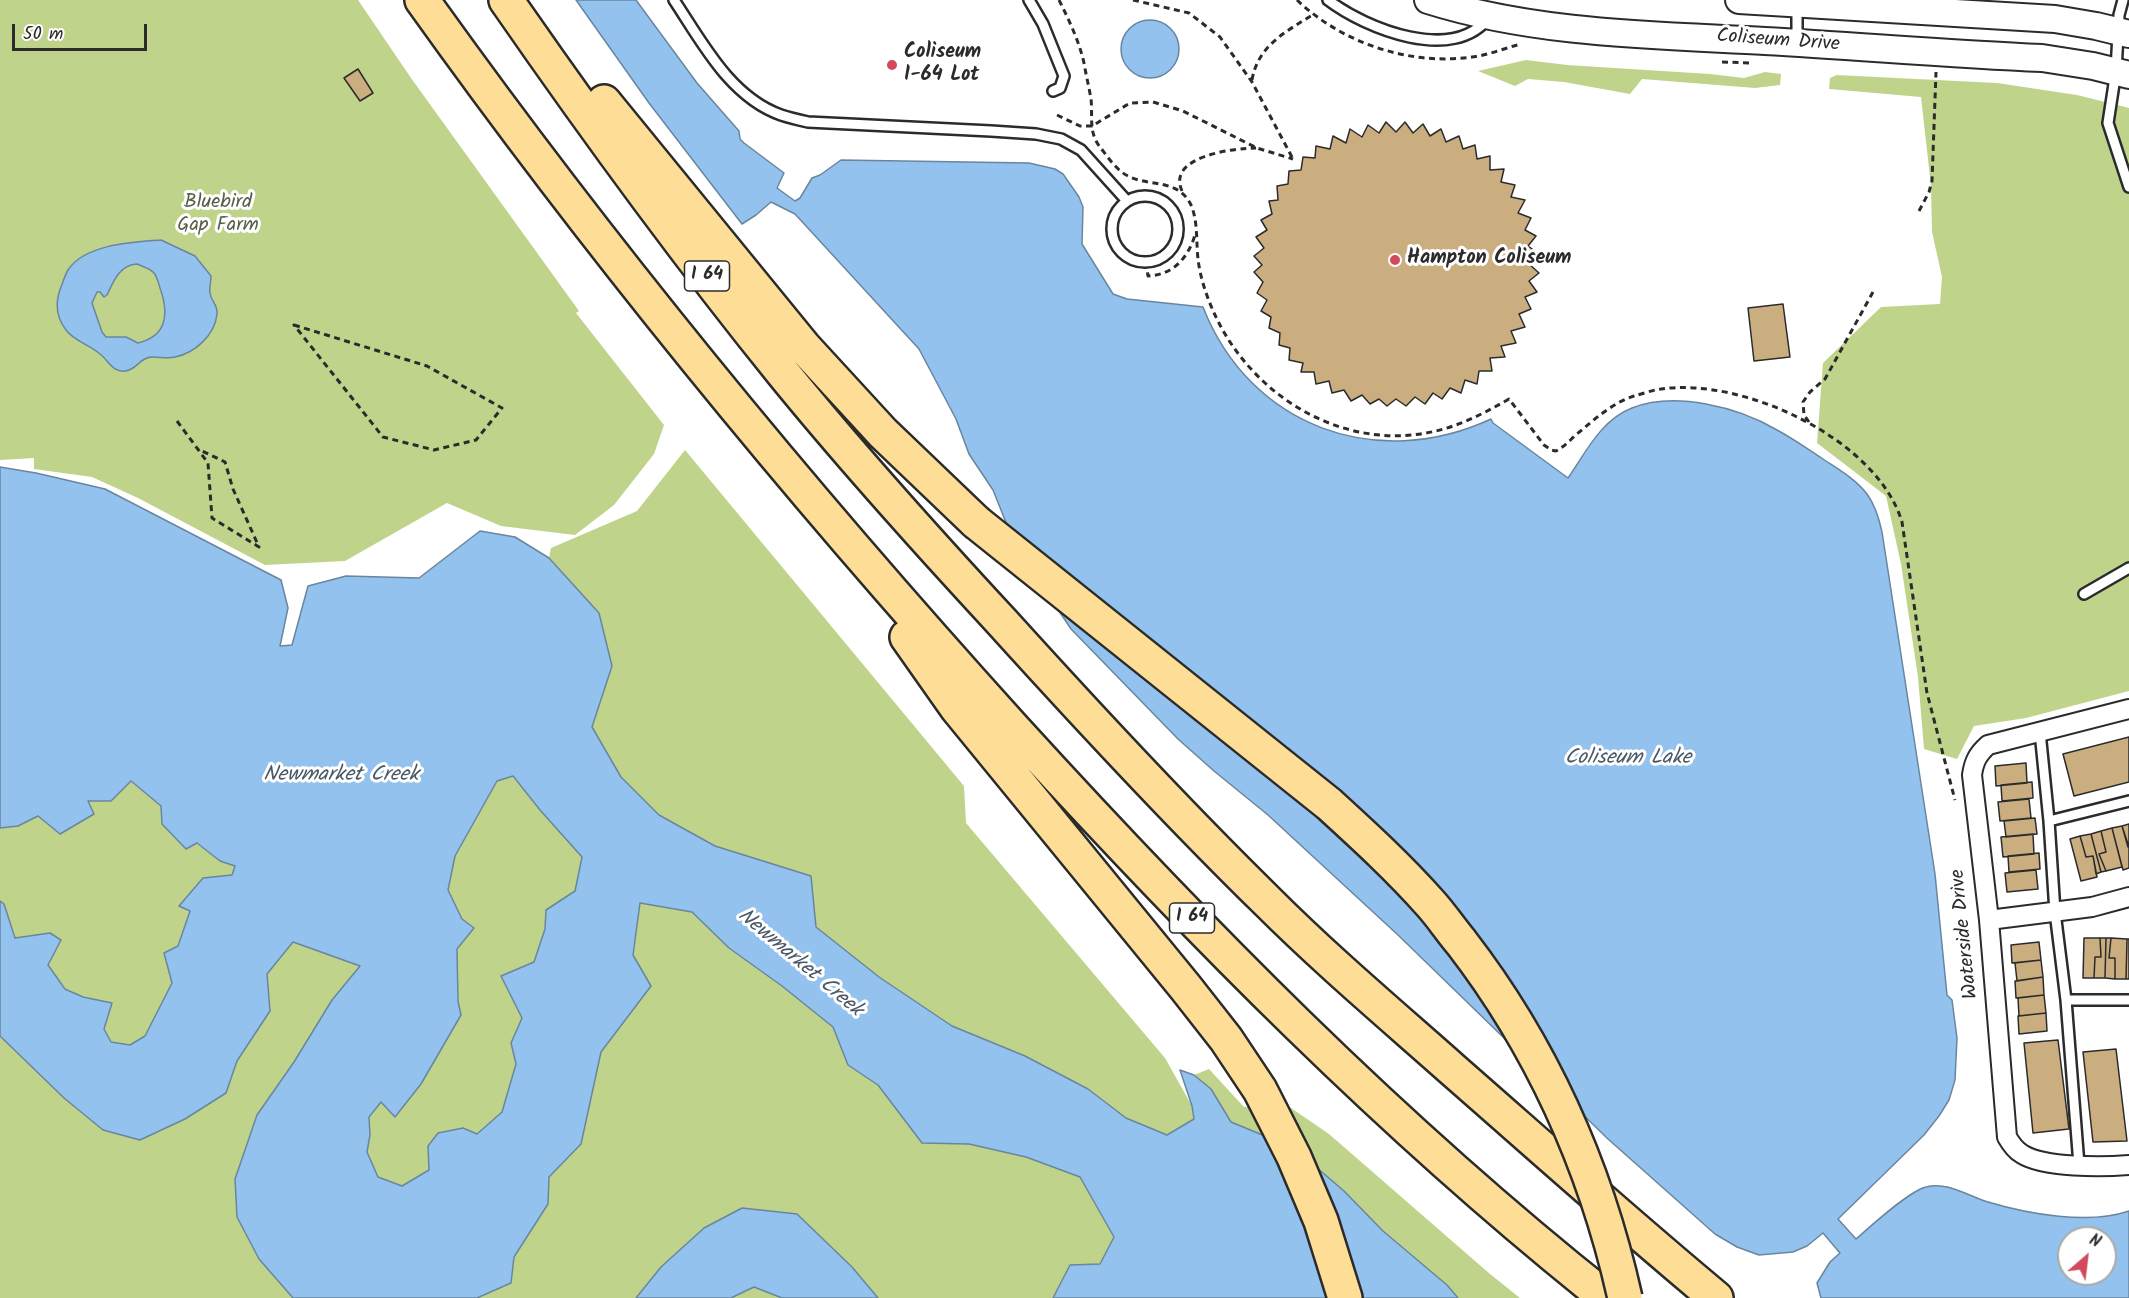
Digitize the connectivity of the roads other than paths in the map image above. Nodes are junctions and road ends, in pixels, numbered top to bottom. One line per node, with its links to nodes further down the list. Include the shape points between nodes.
1 (422, 0): 18 (highway, I 64, via 601,242)
2 (506, 0): 37 (highway, I 64, via 577,102 785,376 926,540 1094,724 1223,858 1345,974)
3 (520, 0): 36 (highway, bridge, via 804,347 883,433 976,522 1329,804 1431,904 1505,1003 1558,1097 1592,1182)
4 (674, 0): 17 (lane, via 733,84 753,101 779,114 808,122 1036,134 1061,139 1081,150)
5 (1029, 0): 15 (lane, via 1064,76 1060,88)
6 (1328, 0): 11 (lane, via 1377,27 1431,40 1470,35)
7 (1428, 0): 11 (street, Coliseum Drive)
8 (1739, 0): 10 (street, Coliseum Drive)
9 (2123, 0): 12 (lane, via 2119,15)
10 (1797, 2): 12 (street, Coliseum Drive, via 2055,19); 13 (lane)
11 (1490, 17): 13 (street, Coliseum Drive, via 1615,32)
12 (2123, 33): 14 (lane)
13 (1797, 43): 14 (street, Coliseum Drive, via 2042,58)
14 (2122, 73): 16 (lane, via 2108,123)
15 (1053, 91)
16 (2129, 187)
17 (1127, 201): 17 (lane, via 1114,217 1113,238 1126,256 1146,262 1156,260 1172,248 1176,239 1178,229 1172,210 1156,198 1136,197)
18 (814, 502): 34 (highway, via 957,708 1186,988 1260,1089 1321,1221); 35 (highway, I 64, via 909,614 1062,782 1221,948 1467,1182)
19 (2129, 568): 20 (lane)
20 (2084, 594)
21 (2129, 709): 22 (street, Waterside Drive)
22 (2040, 732): 24 (lane); 29 (street, Waterside Drive, via 1988,745 1974,762 1973,785)
23 (2129, 801): 24 (lane)
24 (2049, 821): 28 (lane)
25 (2129, 897): 26 (street)
26 (2092, 907): 27 (street); 28 (street)
27 (2129, 908)
28 (2055, 912): 29 (street); 30 (lane)
29 (1989, 920): 32 (street, Waterside Drive, via 2007,1137 2023,1155)
30 (2066, 1000): 31 (lane); 32 (lane)
31 (2129, 1000)
32 (2079, 1165): 33 (street, Waterside Drive)
33 (2129, 1165)
34 (1345, 1298)
35 (1606, 1298)
36 (1624, 1298)
37 (1716, 1298)

